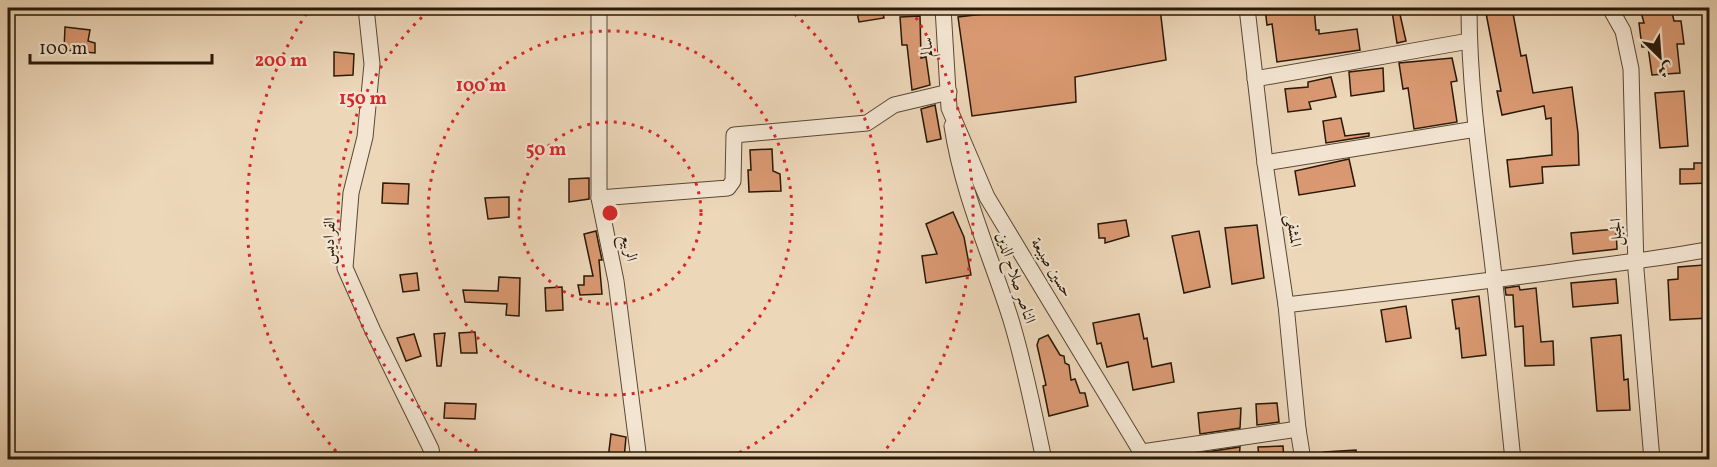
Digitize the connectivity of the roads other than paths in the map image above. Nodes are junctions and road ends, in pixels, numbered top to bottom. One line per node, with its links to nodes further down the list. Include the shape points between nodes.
1 (366, 8): 20 (street, الفراديس, via 372,64 365,137 351,193 345,268)
2 (599, 8): 13 (street, الربيع)
3 (944, 8): 9 (street, سالم)
4 (1247, 8): 8 (street, المشفى)
5 (1469, 8): 7 (street)
6 (1610, 8): 15 (street, الجبل, via 1623,31 1631,69)
7 (1469, 41): 8 (street); 11 (street)
8 (1255, 79): 12 (street, المشفى)
9 (948, 88): 10 (street, حسين صيبعة); 13 (street, via 894,105 867,123 734,135 733,181 728,188)
10 (949, 108): 19 (street, حسين صيبعة, via 987,197); 22 (street, الناصر صلاح الدين, via 957,158 1024,364)
11 (1476, 129): 12 (street); 16 (street)
12 (1265, 163): 17 (street, المشفى)
13 (599, 198): 21 (street, الربيع, via 616,281)
14 (1710, 249): 15 (street)
15 (1636, 261): 16 (street); 25 (street, الجبل)
16 (1495, 280): 17 (street); 24 (street)
17 (1286, 305): 18 (street, المشفى)
18 (1298, 429): 19 (street); 23 (street, المشفى)
19 (1144, 456)
20 (433, 459)
21 (639, 459)
22 (1044, 459)
23 (1303, 459)
24 (1513, 459)
25 (1652, 459)

